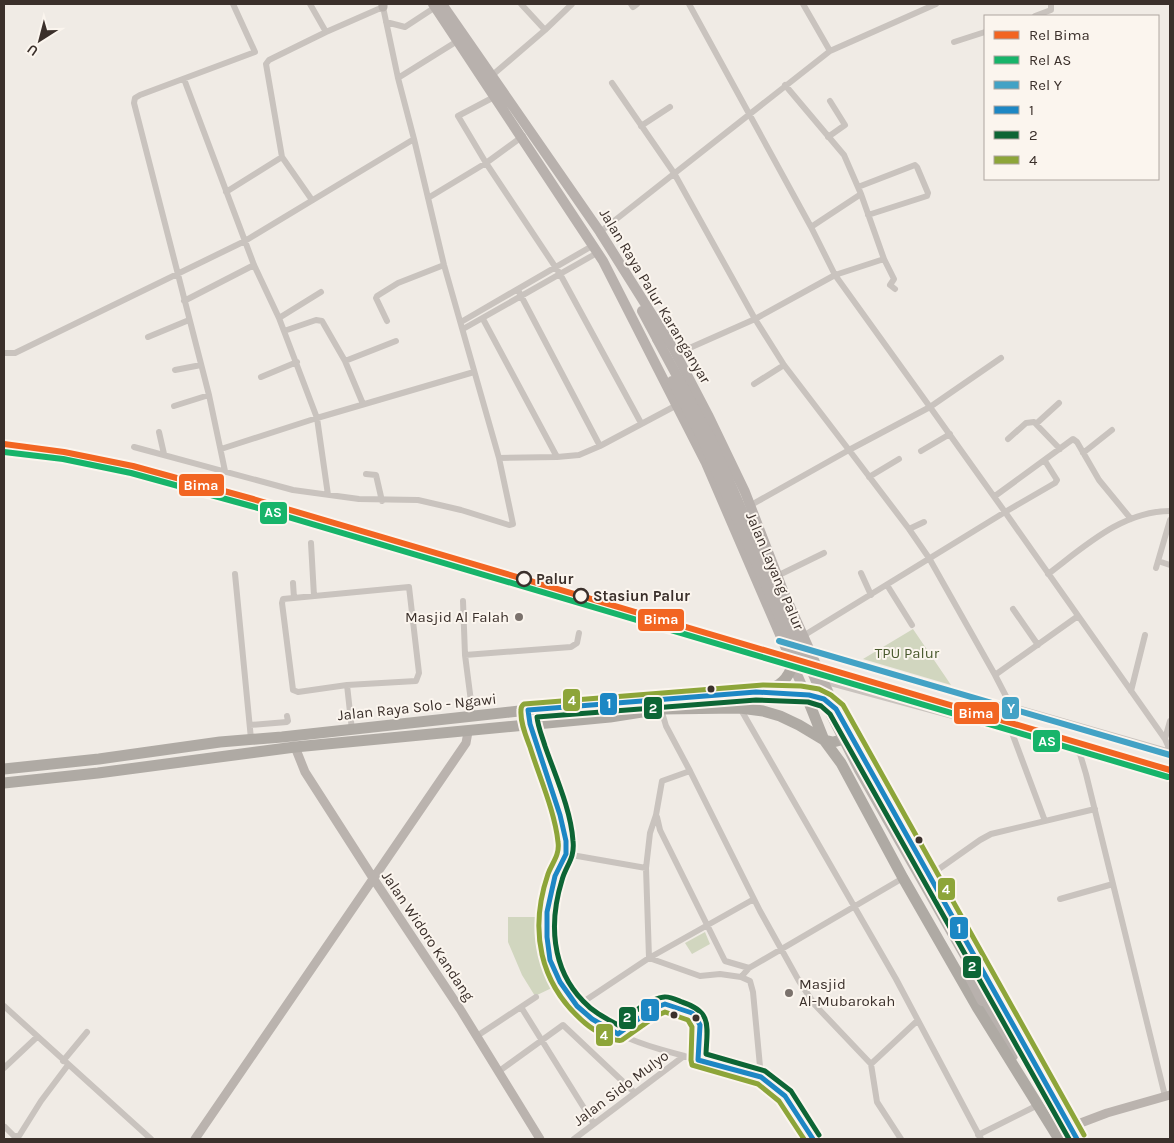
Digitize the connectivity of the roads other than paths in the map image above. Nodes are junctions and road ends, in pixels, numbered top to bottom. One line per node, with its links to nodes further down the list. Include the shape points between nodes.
1 (233, 4): 25 (street, via 255,52)
2 (310, 4): 18 (street)
3 (521, 4): 14 (street)
4 (532, 4): 14 (street)
5 (572, 4): 17 (street)
6 (631, 4): 7 (street, via 633,7)
7 (637, 4)
8 (689, 4): 31 (street)
9 (803, 4): 22 (street)
10 (936, 4): 22 (street)
11 (1051, 4): 15 (street, via 1049,12)
12 (383, 5): 16 (street); 18 (street)
13 (437, 5): 16 (street, via 405,27); 20 (main road, Jalan Raya Palur Karanganyar)
14 (527, 11): 17 (street)
15 (1038, 15)
16 (386, 22): 23 (street)
17 (545, 30): 24 (street)
18 (326, 32): 36 (street, via 266,64)
19 (984, 32): 21 (street)
20 (461, 38): 23 (street); 24 (main road, Jalan Raya Palur Karanganyar)
21 (954, 42)
22 (830, 51): 27 (street)
23 (398, 78): 35 (street)
24 (488, 78): 28 (main road, Jalan Raya Palur Karanganyar)
25 (184, 79): 40 (street); 54 (street, via 140,95 134,103)
26 (612, 83): 32 (street)
27 (786, 85): 31 (street); 34 (street)
28 (499, 94): 33 (main road, Jalan Raya Palur Karanganyar); 37 (street, via 458,116)
29 (830, 101): 34 (street, via 845,125)
30 (670, 106): 32 (street)
31 (749, 114): 38 (street); 44 (street)
32 (641, 126): 38 (street)
33 (526, 134): 37 (street); 45 (main road, Jalan Raya Palur Karanganyar); 47 (main road, Jalan Raya Palur Karanganyar)
34 (828, 137): 39 (street, via 844,155)
35 (414, 139): 41 (street); 42 (street)
36 (282, 157): 40 (street); 42 (street)
37 (486, 163): 41 (street); 53 (street)
38 (674, 173): 45 (street); 64 (street)
39 (860, 191): 43 (street); 43 (street, via 915,165 928,194); 44 (street)
40 (226, 192): 46 (street)
41 (428, 198): 51 (street)
42 (312, 200): 46 (street)
43 (868, 215): 48 (street)
44 (811, 227): 56 (street)
45 (600, 232): 49 (main road, Jalan Raya Palur Karanganyar)
46 (245, 241): 50 (street); 54 (street)
47 (595, 250): 52 (main road, Jalan Raya Palur Karanganyar); 53 (street); 55 (street)
48 (884, 259): 56 (street); 57 (street, via 894,279 890,285)
49 (620, 263): 71 (main road, Jalan Layang Palur); 74 (main road, Jalan Raya Palur Karanganyar)
50 (254, 264): 61 (street); 62 (street)
51 (444, 265): 66 (street, via 398,283 377,296); 67 (street)
52 (606, 267): 71 (main road, Jalan Layang Palur); 87 (main road, Jalan Raya Palur Karanganyar)
53 (556, 268): 55 (street); 58 (street)
54 (177, 274): 61 (street); 73 (street, via 15,353)
55 (560, 274): 60 (street); 91 (street)
56 (835, 275): 64 (street); 89 (street)
57 (895, 289)
58 (518, 290): 60 (street); 67 (street)
59 (321, 292): 62 (street)
60 (522, 296): 63 (street); 97 (street)
61 (184, 301): 65 (street)
62 (279, 318): 69 (street)
63 (483, 319): 68 (street); 105 (street)
64 (755, 319): 74 (street); 79 (street)
65 (189, 320): 70 (street); 78 (street)
66 (387, 321)
67 (461, 322): 68 (street)
68 (463, 329): 81 (street)
69 (284, 331): 76 (street, via 320,319); 77 (street)
70 (148, 338)
71 (654, 340): 196 (main road, Jalan Layang Palur, bridge, via 711,439 828,709)
72 (396, 341): 76 (street)
73 (4, 353)
74 (676, 354): 115 (main road, Jalan Raya Palur Karanganyar)
75 (1001, 358): 89 (street)
76 (345, 361): 86 (street)
77 (297, 362): 82 (street); 90 (street)
78 (202, 365): 80 (street); 84 (street)
79 (784, 365): 83 (street); 101 (street)
80 (175, 370)
81 (474, 372): 86 (street); 106 (street)
82 (262, 377)
83 (754, 384)
84 (209, 395): 88 (street); 99 (street)
85 (1059, 403): 92 (street)
86 (363, 404): 90 (street)
87 (677, 405): 91 (street); 139 (main road, Jalan Raya Palur Karanganyar, via 729,513)
88 (174, 406)
89 (930, 407): 95 (street); 101 (street)
90 (317, 418): 99 (street); 112 (street)
91 (641, 423): 97 (street)
92 (1036, 423): 96 (street, via 1026,423); 100 (street)
93 (1112, 430): 103 (street)
94 (159, 432): 104 (street)
95 (950, 434): 102 (street); 113 (street)
96 (1008, 439)
97 (600, 446): 105 (street, via 579,455)
98 (134, 447): 104 (street)
99 (221, 449): 109 (street)
100 (1060, 449): 103 (street, via 1073,439); 108 (street)
101 (849, 450): 111 (street); 115 (street)
102 (921, 451)
103 (1083, 453): 118 (street, via 1099,480)
104 (164, 454): 109 (street)
105 (557, 457): 106 (street)
106 (499, 458): 114 (street, via 511,525 418,500)
107 (899, 459): 111 (street)
108 (1045, 461): 113 (street); 117 (street, via 1057,480 1055,483)
109 (225, 471): 112 (street, via 293,490)
110 (366, 474): 114 (street, via 376,475)
111 (868, 477): 121 (street)
112 (328, 495): 114 (street)
113 (995, 496): 117 (street)
114 (382, 500)
115 (751, 505): 131 (main road, Jalan Raya Palur Karanganyar)
116 (1170, 511): 118 (street)
117 (1005, 512): 124 (street); 130 (street)
118 (1134, 517): 130 (street, via 1105,532)
119 (1170, 520): 125 (street)
120 (924, 522): 121 (street)
121 (909, 529): 124 (street)
122 (311, 543): 136 (street)
123 (824, 553): 131 (street)
124 (929, 558): 133 (street); 149 (street)
125 (1158, 561): 126 (street); 127 (street)
126 (1170, 564)
127 (1156, 568)
128 (861, 573): 135 (street)
129 (235, 574): 163 (street)
130 (1048, 574): 141 (street)
131 (778, 576): 134 (main road, Jalan Raya Palur Karanganyar)
132 (293, 583): 137 (street)
133 (887, 585): 135 (street); 142 (street)
134 (784, 593): 139 (main road, via 781,601); 145 (main road, Jalan Raya Palur Karanganyar)
135 (872, 595): 145 (street)
136 (314, 596): 137 (street); 151 (street, via 409,587 418,680)
137 (294, 598): 151 (street, via 282,600 292,688 298,692)
138 (463, 601): 147 (street)
139 (765, 601): 148 (main road, Jalan Raya Palur Karanganyar)
140 (1012, 609): 146 (street)
141 (1078, 616): 146 (street); 152 (street)
142 (912, 625)
143 (579, 633): 147 (street, via 576,645 571,647)
144 (1145, 635): 152 (street)
145 (803, 636): 150 (main road, Jalan Raya Palur Karanganyar)
146 (1038, 645): 149 (street)
147 (465, 655): 160 (street)
148 (793, 664): 153 (highway, via 790,675 781,684); 154 (main road, Jalan Raya Palur Karanganyar)
149 (994, 675): 172 (street, via 1014,707)
150 (823, 681): 157 (main road, Jalan Raya Palur Karanganyar); 167 (street)
151 (347, 685): 164 (street)
152 (1131, 691): 169 (street)
153 (756, 692): 154 (highway, Jalan Raya Solo - Ngawi); 158 (highway, Jalan Raya Solo - Ngawi)
154 (806, 695): 157 (highway, Jalan Raya Solo - Ngawi, via 821,698); 170 (highway)
155 (740, 708): 156 (highway, Jalan Raya Solo - Ngawi); 170 (highway, Jalan Raya Solo - Ngawi, via 780,716); 189 (street)
156 (661, 709): 162 (highway, Jalan Raya Solo - Ngawi); 176 (street, via 666,726)
157 (836, 709): 165 (highway)
158 (528, 710): 160 (highway, Jalan Raya Solo - Ngawi); 162 (street)
159 (287, 716): 163 (street, via 287,722)
160 (473, 717): 164 (highway, Jalan Raya Solo - Ngawi)
161 (1170, 721): 169 (street)
162 (530, 724): 166 (highway, Jalan Raya Solo - Ngawi); 181 (street, via 560,815)
163 (250, 725): 168 (street)
164 (352, 730): 168 (highway, Jalan Raya Solo - Ngawi)
165 (848, 731): 170 (highway, via 838,742); 173 (highway)
166 (468, 732): 171 (highway, Jalan Raya Solo - Ngawi); 184 (street, via 466,743)
167 (1012, 733): 178 (street, via 1077,751); 180 (street)
168 (251, 739): 175 (highway, Jalan Raya Solo - Ngawi)
169 (1164, 739): 172 (street)
170 (824, 740): 174 (highway, Jalan Raya Solo - Ngawi)
171 (295, 747): 177 (highway, Jalan Raya Solo - Ngawi); 184 (street, Jalan Widoro Kandang, via 305,772)
172 (1170, 751)
173 (860, 754): 174 (highway, via 854,751 847,754); 183 (highway)
174 (840, 763): 185 (highway, Jalan Raya Solo - Ngawi)
175 (4, 769)
176 (690, 771): 179 (street, via 662,781); 187 (street)
177 (4, 783)
178 (1095, 809): 180 (street); 186 (street)
179 (656, 815): 182 (street, via 650,833); 190 (street, via 660,830)
180 (1045, 821): 183 (street, via 991,834)
181 (566, 854): 182 (street); 198 (street, via 551,892 547,937 550,960 560,982)
182 (646, 868): 192 (street)
183 (929, 876): 206 (highway)
184 (373, 878): 202 (street, Jalan Widoro Kandang); 221 (street)
185 (903, 878): 189 (street); 210 (highway, Jalan Raya Solo - Ngawi)
186 (1113, 884): 188 (street); 214 (street)
187 (754, 899): 190 (street); 191 (street)
188 (1060, 899)
189 (855, 906): 191 (street); 200 (street)
190 (707, 925): 192 (street); 193 (street, via 725,961)
191 (781, 950): 193 (street); 208 (street, via 816,1005)
192 (649, 958): 194 (street, via 700,976); 198 (street)
193 (749, 968): 194 (street)
194 (740, 977): 212 (street, via 750,981 752,986)
195 (536, 997): 199 (street)
196 (986, 999): 206 (main road, Jalan Layang Palur); 210 (main road, Jalan Layang Palur, via 1013,1057)
197 (4, 1006): 203 (street)
198 (577, 1006): 205 (street, via 592,1019 624,1036)
199 (520, 1007): 202 (street); 204 (street)
200 (917, 1021): 208 (street); 219 (street)
201 (87, 1032): 207 (street)
202 (477, 1036): 211 (street, Jalan Widoro Kandang)
203 (38, 1037): 207 (street); 209 (street)
204 (542, 1041): 211 (street); 213 (street, via 563,1025); 216 (street)
205 (684, 1056): 212 (street); 213 (street, Jalan Sido Mulyo)
206 (1032, 1061): 218 (highway)
207 (66, 1063): 217 (street, via 19,1136); 220 (street)
208 (871, 1064): 225 (street, via 877,1102)
209 (4, 1068)
210 (1016, 1071): 215 (highway, Jalan Raya Solo - Ngawi)
211 (498, 1072): 222 (street, Jalan Widoro Kandang)
212 (761, 1077): 224 (street, via 785,1096)
213 (634, 1093): 216 (street, Jalan Sido Mulyo)
214 (1168, 1095): 218 (street)
215 (1038, 1105): 219 (street); 226 (highway, Jalan Raya Solo - Ngawi)
216 (594, 1124): 223 (street, Jalan Sido Mulyo)
217 (5, 1127)
218 (1070, 1127): 227 (highway)
219 (980, 1137)
220 (151, 1139)
221 (195, 1139)
222 (540, 1139)
223 (574, 1139)
224 (813, 1139)
225 (901, 1139)
226 (1059, 1139)
227 (1077, 1139)

